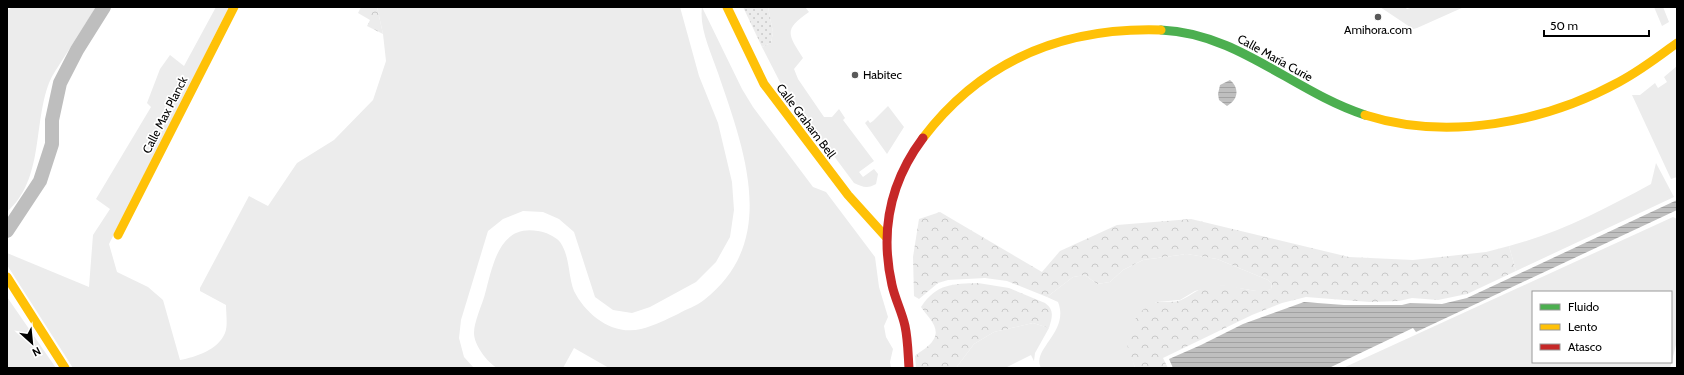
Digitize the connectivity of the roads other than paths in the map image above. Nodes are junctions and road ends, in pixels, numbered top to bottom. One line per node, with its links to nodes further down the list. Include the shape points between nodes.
1 (104, 7): 5 (street, via 60,83 52,120 52,144 40,180)
2 (234, 7): 6 (street, Calle Max Planck)
3 (727, 7): 7 (street, Calle Graham Bell, via 764,84 848,195)
4 (1677, 43): 7 (street, Calle María Curie, via 1641,70 1570,103 1511,120 1448,126 1410,124 1374,118 1330,102 1237,49 1200,36 1163,29 1122,29 1065,39 1019,56 991,73 942,114 906,163 889,208)
5 (7, 231)
6 (118, 235)
7 (886, 237): 10 (street, Calle María Curie, via 892,288 906,330)
8 (7, 277): 9 (street)
9 (65, 368)
10 (909, 368)

